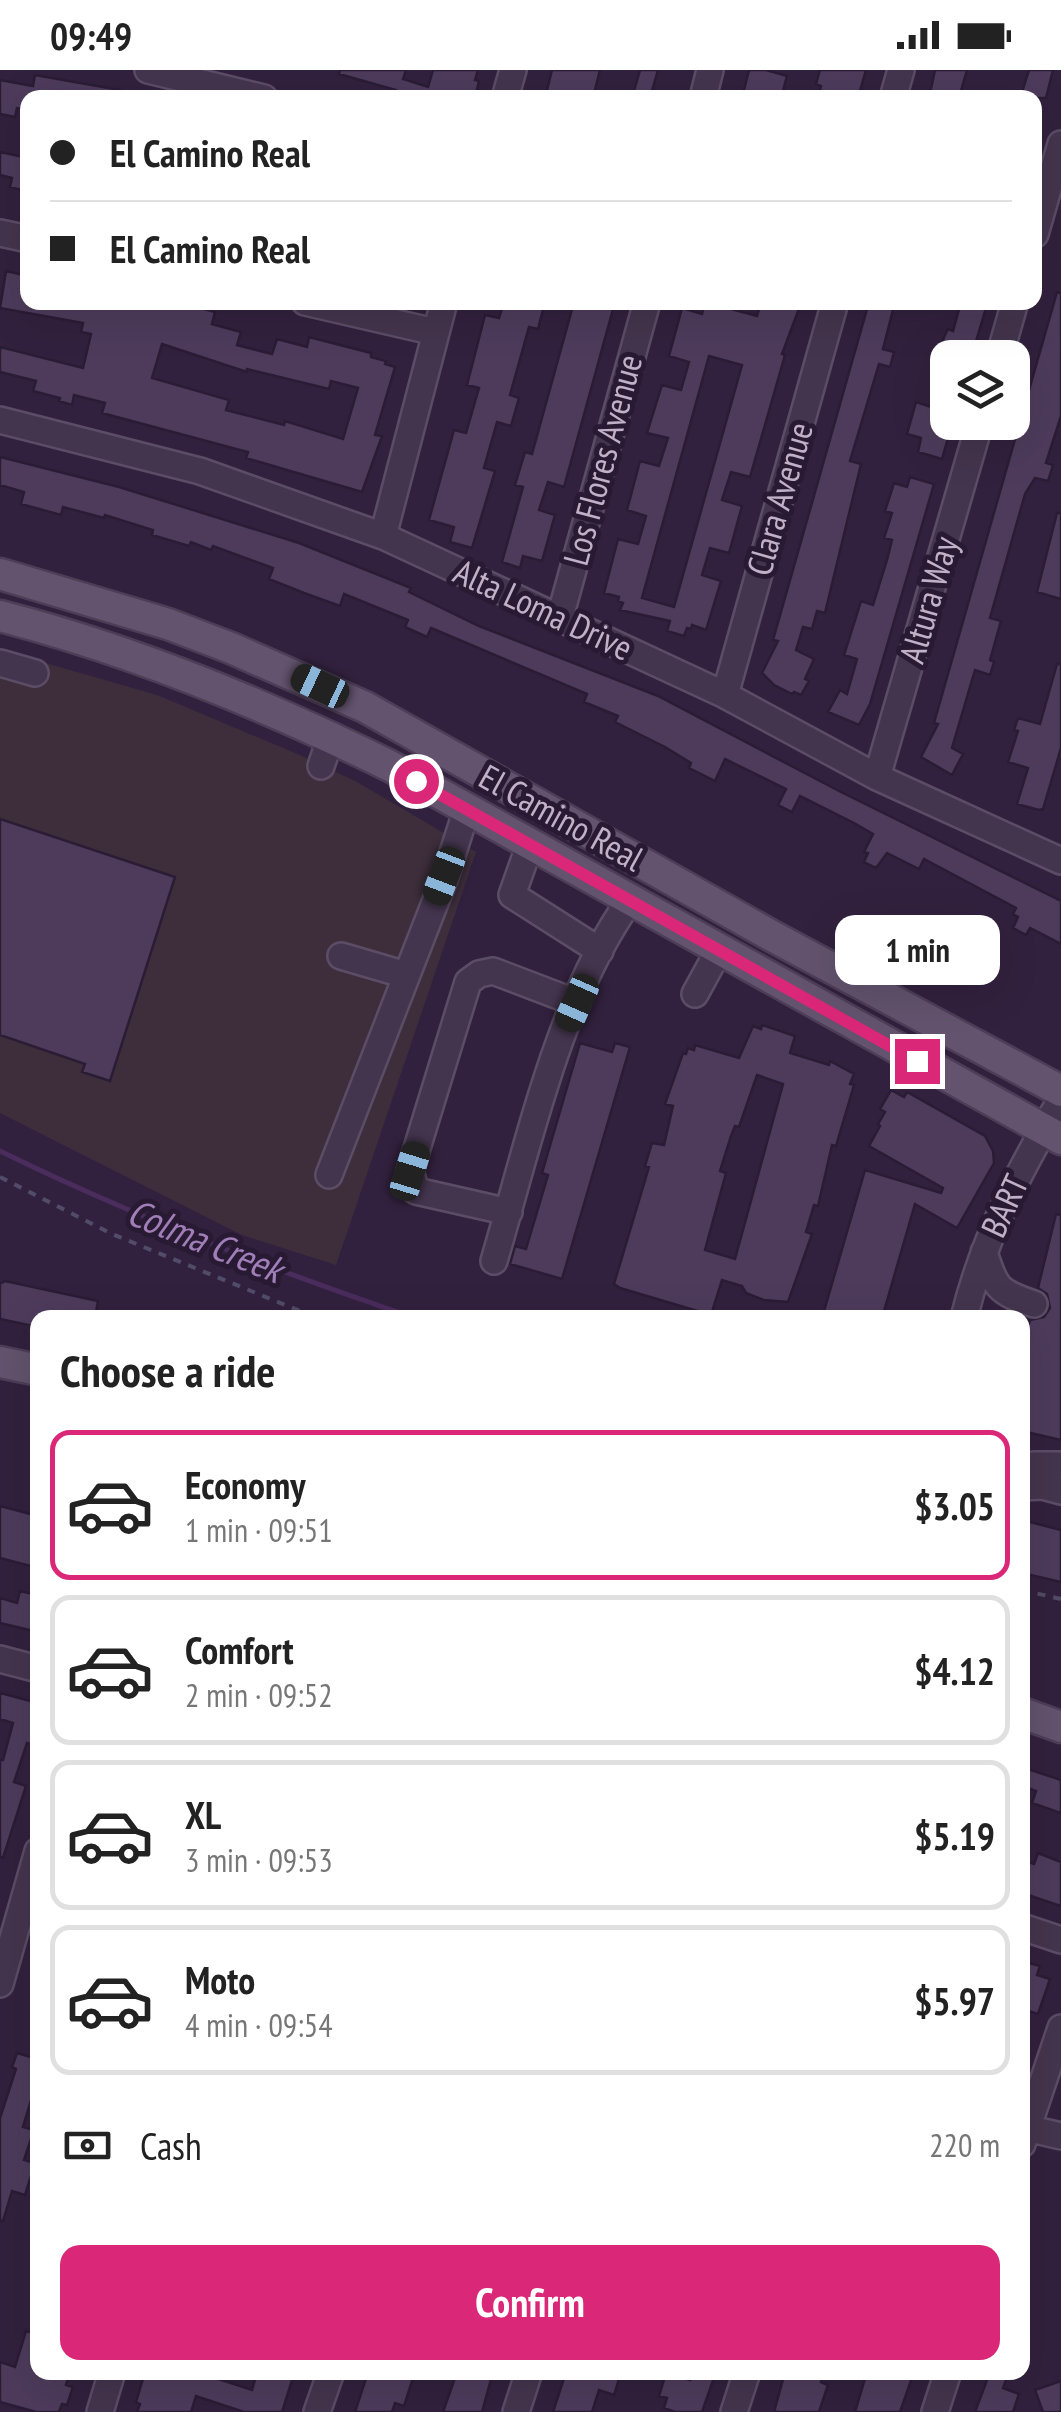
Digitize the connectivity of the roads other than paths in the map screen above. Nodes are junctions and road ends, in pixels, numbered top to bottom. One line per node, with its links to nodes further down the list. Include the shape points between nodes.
1 (148, 70): 2 (street)
2 (231, 90)
3 (1061, 144): 4 (street)
4 (1042, 210)
5 (340, 310): 10 (street)
6 (442, 310): 10 (street)
7 (644, 310): 17 (street, Los Flores Avenue)
8 (833, 310): 20 (street, Clara Avenue)
9 (1013, 310): 11 (street)
10 (436, 332): 14 (street)
11 (1004, 340)
12 (0, 420): 14 (street, Alta Loma Drive, via 200,470)
13 (975, 440): 23 (street, Altura Way)
14 (383, 536): 17 (street, Alta Loma Drive)
15 (0, 574): 21 (main road, El Camino Real, via 168,624)
16 (0, 616): 22 (main road, El Camino Real, via 156,664 271,709)
17 (560, 617): 20 (street, Alta Loma Drive)
18 (0, 662): 19 (street)
19 (36, 673)
20 (725, 695): 23 (street, Alta Loma Drive)
21 (351, 701): 22 (main road); 27 (main road, El Camino Real)
22 (326, 751): 24 (main road, El Camino Real)
23 (878, 777): 26 (street, Alta Loma Drive)
24 (467, 809): 25 (main road, El Camino Real); 32 (street)
25 (530, 844): 28 (main road, El Camino Real); 30 (street, via 512,895)
26 (1060, 858)
27 (666, 875): 28 (main road); 35 (main road, El Camino Real)
28 (630, 900): 29 (main road, El Camino Real); 30 (street)
29 (719, 950): 33 (street); 37 (main road, El Camino Real)
30 (600, 951): 34 (street)
31 (341, 956): 32 (street)
32 (406, 975): 38 (street)
33 (695, 994)
34 (577, 1003): 39 (street); 39 (street, via 493,971 468,982 410,1171 416,1191)
35 (1061, 1092)
36 (1061, 1100): 37 (street, BART)
37 (1052, 1134): 40 (street, BART, via 1006,1197)
38 (329, 1175)
39 (508, 1212): 41 (street)
40 (984, 1252): 42 (street, via 995,1286); 43 (street, BART)
41 (494, 1262)
42 (1034, 1304)
43 (968, 1310)
44 (0, 1362): 45 (main road)
45 (30, 1368)
46 (1061, 1464): 47 (street)
47 (1030, 1467)
48 (1030, 1487): 49 (street)
49 (1061, 1490)
50 (0, 1659): 51 (street)
51 (30, 1667)
52 (1030, 1716): 53 (main road)
53 (1061, 1727)
54 (30, 1879): 57 (street)
55 (1030, 1930): 56 (street)
56 (1061, 1940)
57 (0, 1984)
58 (1061, 2028): 59 (street)
59 (1030, 2116)
60 (1030, 2133): 61 (street)
61 (1061, 2136)
62 (110, 2380): 67 (street)
63 (328, 2380): 68 (street)
64 (527, 2380): 69 (street)
65 (745, 2380): 70 (street)
66 (945, 2380): 71 (street)
67 (100, 2412)
68 (318, 2412)
69 (516, 2412)
70 (734, 2412)
71 (935, 2412)

